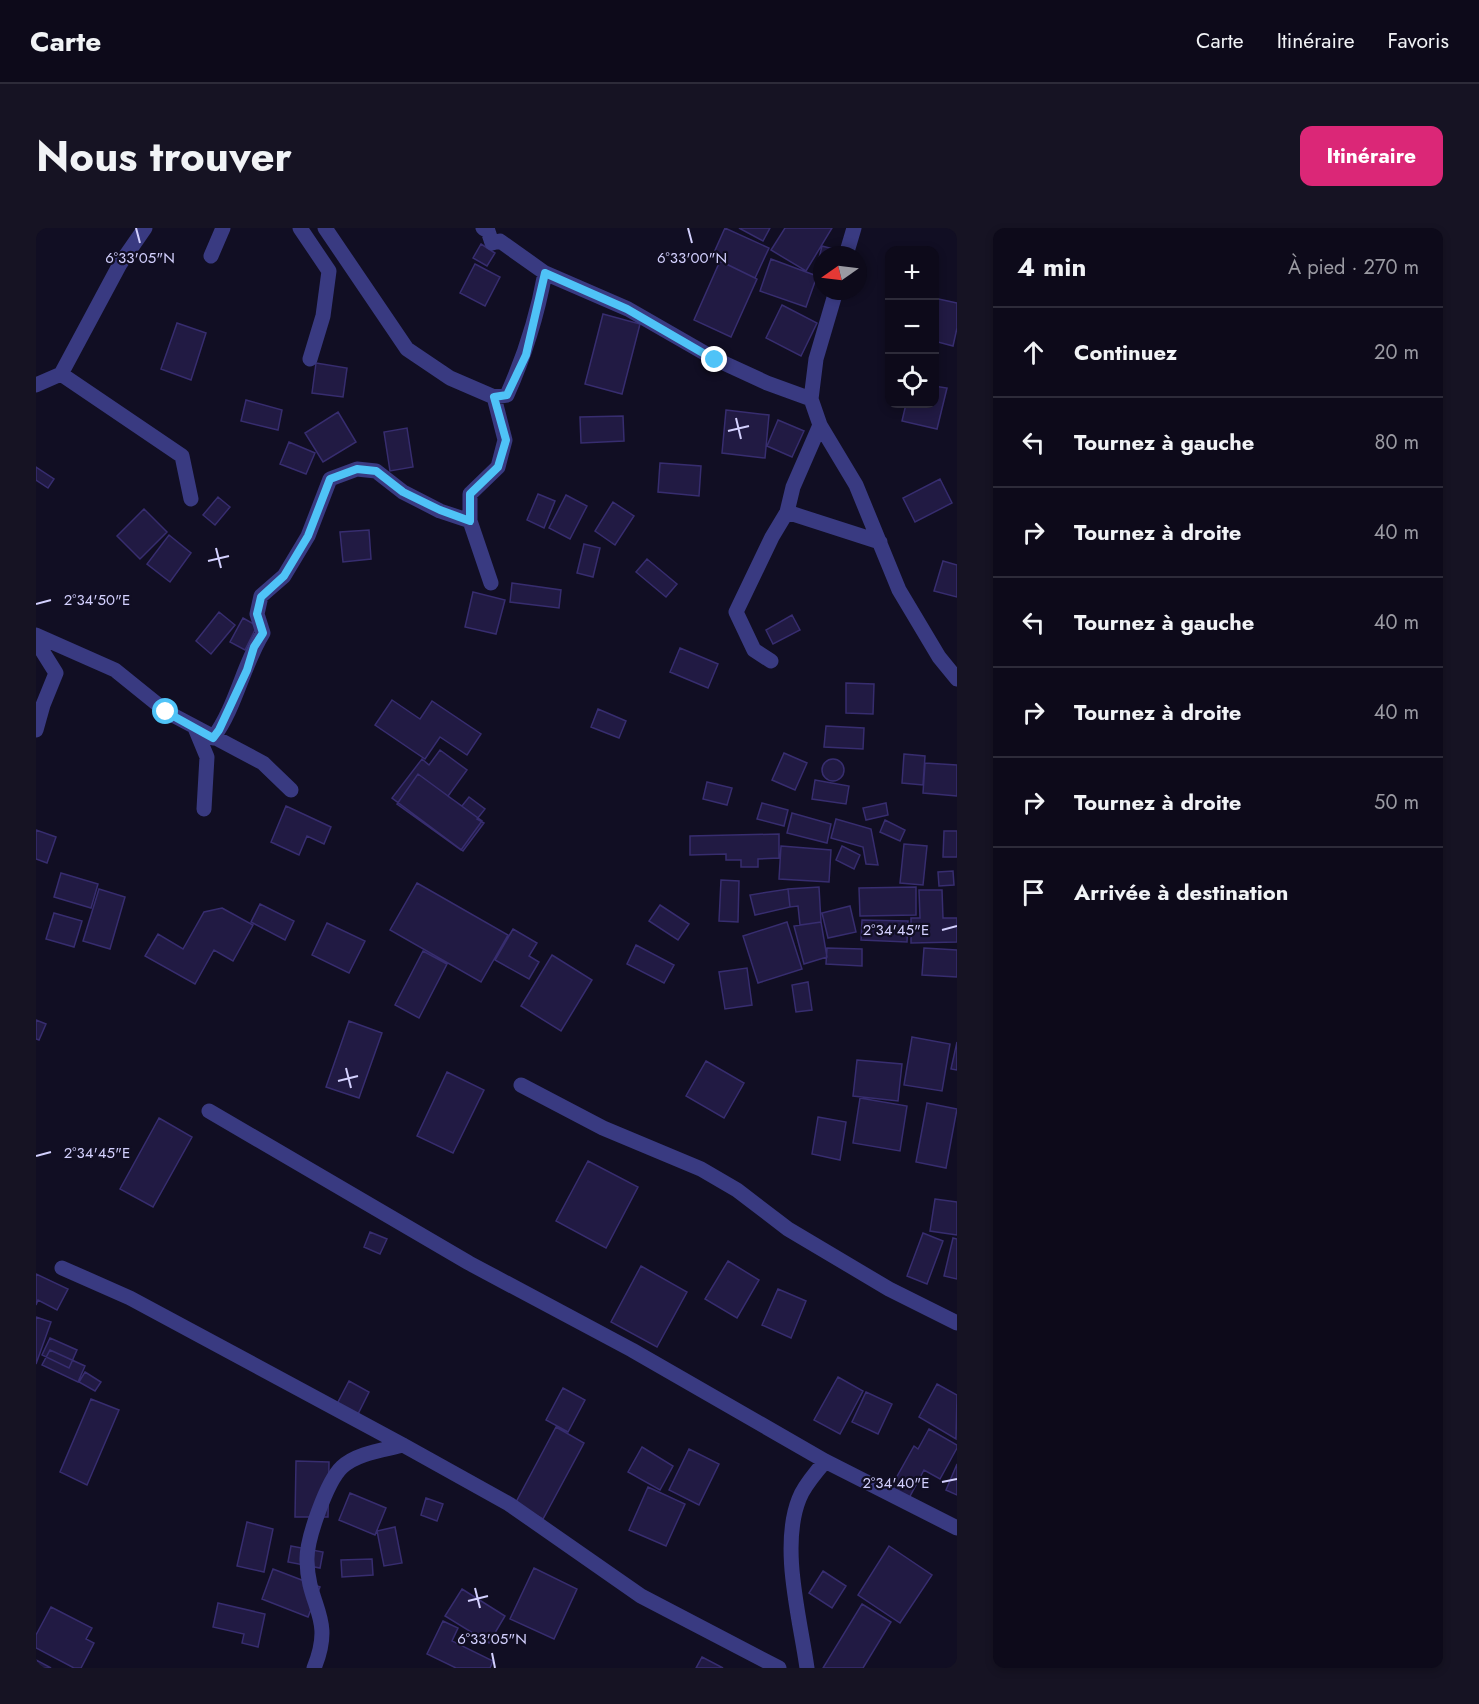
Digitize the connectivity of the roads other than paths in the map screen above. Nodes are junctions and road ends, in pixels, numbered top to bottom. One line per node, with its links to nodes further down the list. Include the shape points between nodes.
1 (145, 228): 12 (street, via 115,273)
2 (224, 228): 8 (street)
3 (300, 228): 11 (street, via 329,271 323,316)
4 (325, 228): 14 (street, via 407,349 450,378)
5 (483, 228): 9 (street, via 492,243 500,241)
6 (854, 228): 7 (street)
7 (849, 246)
8 (211, 256)
9 (545, 273): 14 (street, via 526,355 507,395); 15 (street, via 627,309 715,360)
10 (833, 300): 15 (street, via 816,359)
11 (310, 359)
12 (61, 374): 13 (street); 17 (street, via 182,456)
13 (36, 385)
14 (494, 397): 19 (street, via 506,440 498,467 470,494)
15 (811, 399): 16 (street)
16 (820, 425): 18 (street, via 793,486); 20 (street, via 856,485)
17 (191, 499)
18 (788, 512): 20 (street); 24 (street, via 766,547 736,612 754,650)
19 (470, 521): 21 (street); 28 (street, via 403,492 376,471 357,469 330,479 308,536 284,576 261,597 257,614 263,633)
20 (880, 542): 25 (street, via 899,590 939,657)
21 (491, 583)
22 (36, 635): 26 (street, via 115,670 166,712)
23 (36, 640): 27 (street, via 56,673)
24 (771, 661)
25 (957, 679)
26 (195, 728): 28 (street); 30 (street, via 207,758)
27 (36, 730)
28 (213, 738): 29 (street, via 263,763)
29 (291, 790)
30 (204, 809)
31 (521, 1085): 34 (street, via 613,1132 701,1169 737,1190 788,1229)
32 (209, 1111): 36 (street, via 469,1263 632,1350)
33 (62, 1268): 35 (street, via 130,1298)
34 (957, 1323)
35 (403, 1445): 38 (street, via 363,1455 342,1467 324,1494 307,1560 313,1597 323,1622 323,1646); 39 (street, via 509,1504 641,1596)
36 (825, 1461): 37 (street); 40 (street, via 799,1497 790,1531)
37 (957, 1528)
38 (314, 1668)
39 (779, 1668)
40 (807, 1668)

